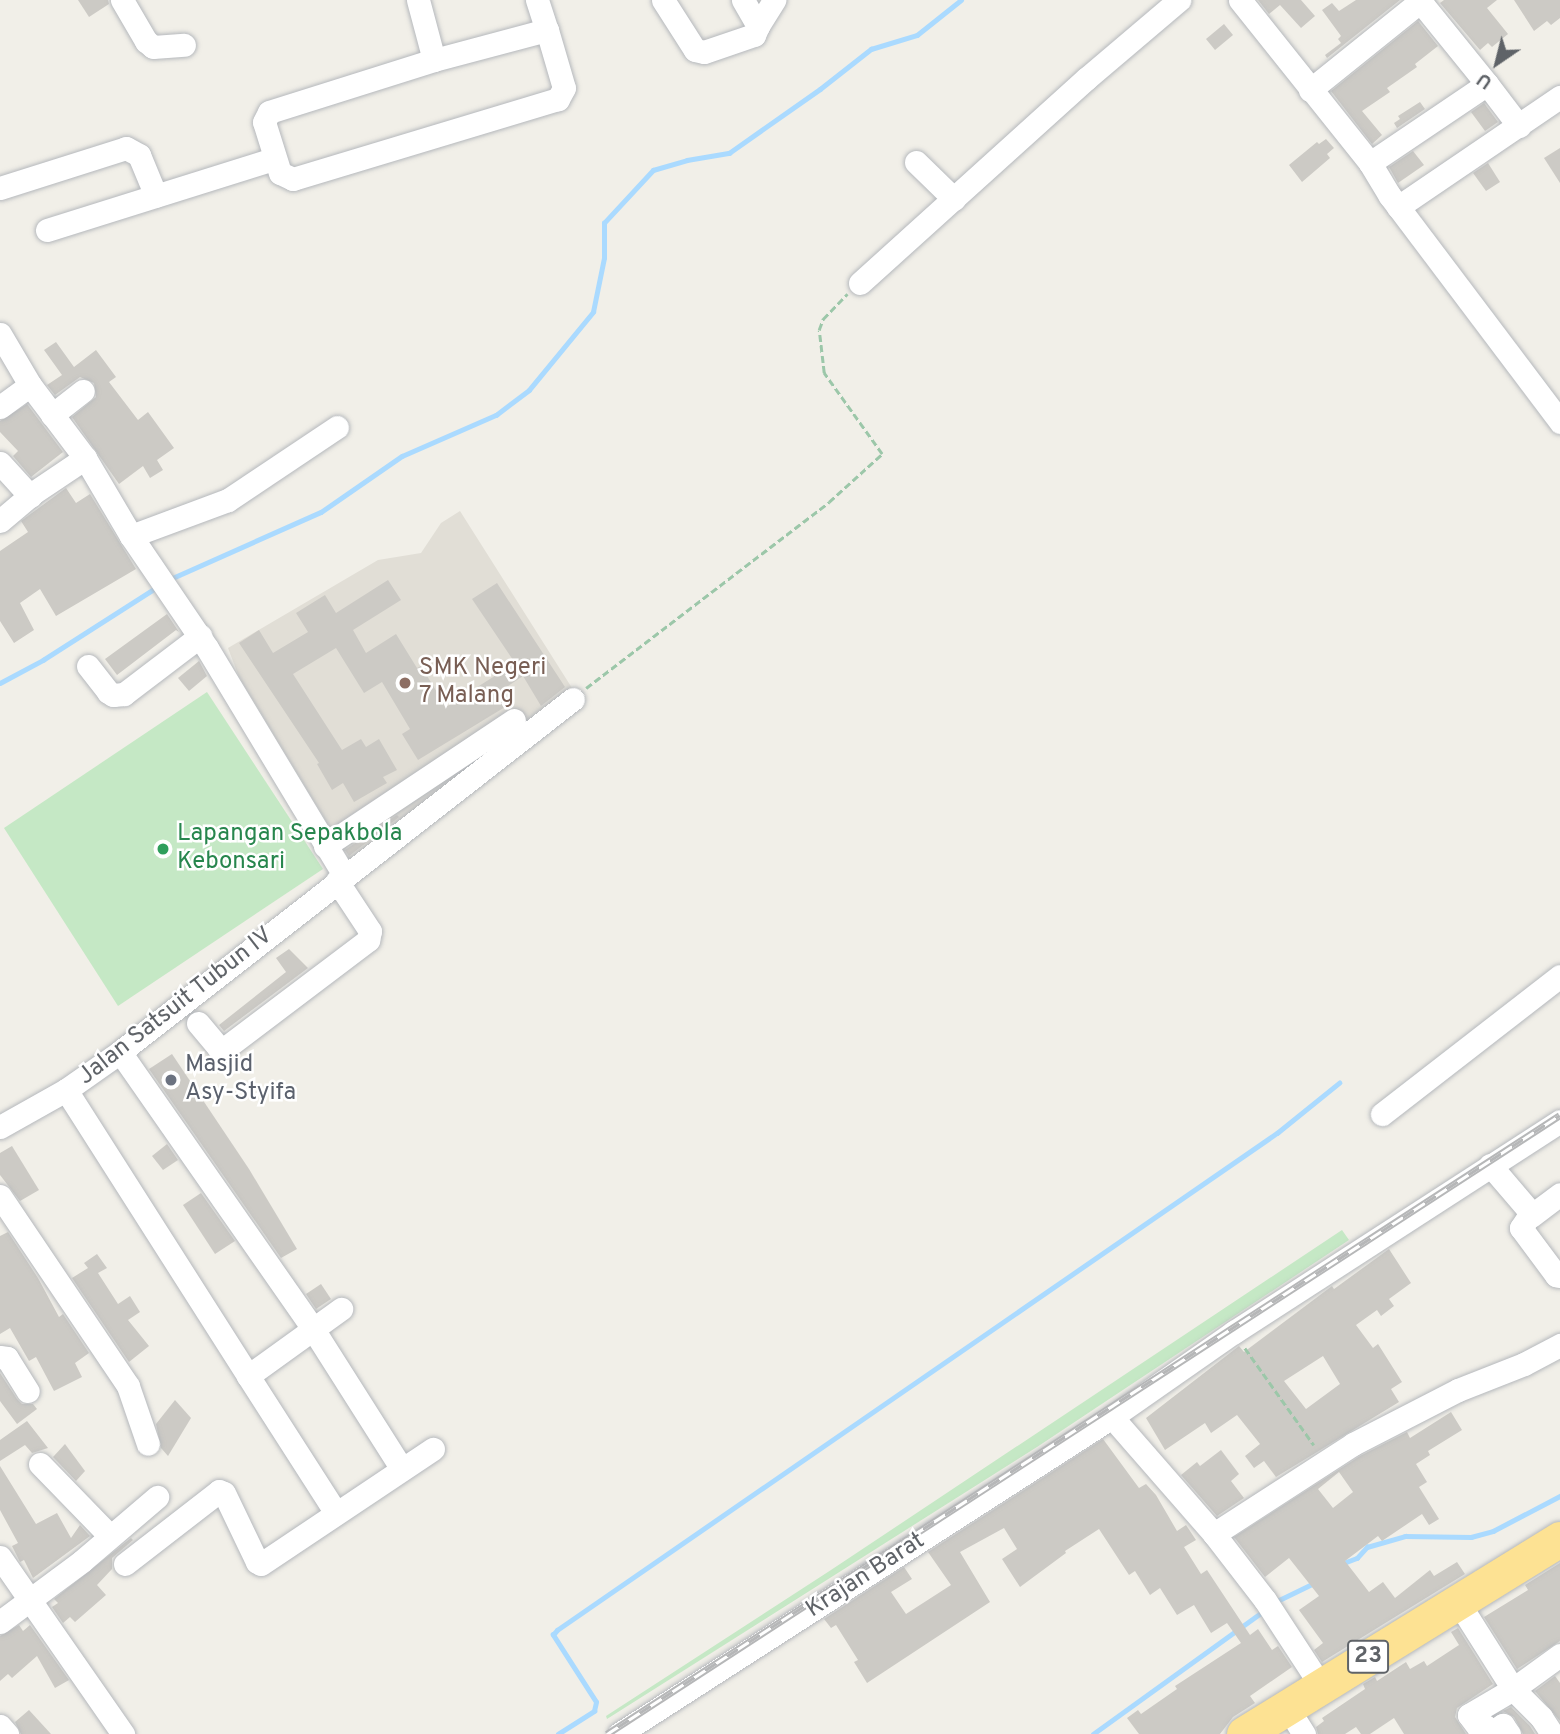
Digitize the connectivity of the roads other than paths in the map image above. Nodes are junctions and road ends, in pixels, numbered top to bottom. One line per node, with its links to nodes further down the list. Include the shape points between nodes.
1 (122, 0): 12 (street, via 153,47)
2 (418, 0): 13 (street)
3 (537, 0): 11 (street)
4 (663, 0): 10 (street, via 698,52 750,39)
5 (743, 0): 10 (street)
6 (774, 0): 10 (street)
7 (1179, 0): 23 (street)
8 (1240, 0): 15 (street)
9 (1420, 1): 14 (street); 15 (street)
10 (758, 26)
11 (547, 30): 13 (street); 18 (street, via 564,88 558,99 293,179 279,173)
12 (184, 45)
13 (434, 60): 18 (street, via 269,112 264,122)
14 (1487, 84): 17 (street); 20 (street)
15 (1310, 90): 20 (street)
16 (1560, 97): 17 (street)
17 (1519, 125): 24 (street)
18 (274, 159): 22 (street)
19 (916, 162): 23 (street)
20 (1370, 163): 24 (street)
21 (0, 188): 22 (street, via 126,148 139,155)
22 (156, 196): 25 (street)
23 (954, 199): 26 (street)
24 (1398, 207): 32 (street)
25 (47, 230)
26 (860, 283)
27 (0, 334): 28 (street)
28 (30, 385): 30 (street); 31 (street)
29 (83, 391): 31 (street)
30 (0, 407)
31 (52, 415): 34 (street)
32 (1560, 422)
33 (337, 427): 38 (street, via 229,500)
34 (85, 458): 36 (street); 38 (street)
35 (0, 463): 36 (street)
36 (30, 496): 37 (street)
37 (0, 521)
38 (131, 536): 39 (street)
39 (200, 636): 40 (street, via 117,696 108,692); 45 (street)
40 (88, 666)
41 (573, 699): 44 (street, Jalan Satsuit Tubun IV)
42 (514, 720): 43 (street)
43 (412, 788): 44 (street); 45 (street)
44 (427, 811): 46 (street, Jalan Satsuit Tubun IV)
45 (325, 846): 46 (street)
46 (341, 878): 48 (street, via 370,931 368,940 224,1049); 49 (street, Jalan Satsuit Tubun IV)
47 (1560, 976): 51 (street)
48 (198, 1023)
49 (120, 1052): 50 (street, Jalan Satsuit Tubun IV); 60 (street)
50 (66, 1090): 52 (street, Jalan Satsuit Tubun IV); 63 (street)
51 (1382, 1114)
52 (3, 1120)
53 (1558, 1126): 54 (street, Krajan Barat)
54 (1490, 1165): 57 (street); 65 (street, Krajan Barat)
55 (1560, 1194): 57 (street)
56 (0, 1196): 66 (street, via 128,1386)
57 (1531, 1216): 58 (street, via 1521,1228)
58 (1560, 1276)
59 (341, 1309): 60 (street)
60 (313, 1329): 63 (street); 69 (street)
61 (1560, 1345): 72 (street, via 1353,1444)
62 (0, 1357): 64 (street, via 7,1358)
63 (248, 1376): 71 (street)
64 (29, 1391)
65 (1112, 1417): 72 (street); 87 (street, Krajan Barat)
66 (148, 1444)
67 (433, 1449): 69 (street)
68 (40, 1464): 73 (street)
69 (402, 1469): 71 (street)
70 (157, 1497): 73 (street)
71 (336, 1513): 76 (street, via 259,1563 225,1493 219,1491)
72 (1214, 1534): 81 (street, via 1270,1607)
73 (110, 1536): 77 (street)
74 (1560, 1539): 78 (highway, 23)
75 (0, 1557): 77 (street)
76 (125, 1564)
77 (29, 1601): 79 (street); 86 (street)
78 (1458, 1602): 81 (highway, 23); 82 (street)
79 (0, 1622)
80 (1560, 1655): 82 (street)
81 (1321, 1686): 83 (highway, 23)
82 (1513, 1689): 89 (street, via 1469,1715 1478,1727 1491,1732 1503,1725); 90 (street)
83 (1295, 1721): 88 (highway, 23)
84 (0, 1726): 85 (street)
85 (7, 1734)
86 (122, 1734)
87 (620, 1734)
88 (1244, 1734)
89 (1509, 1734)
90 (1552, 1734)

